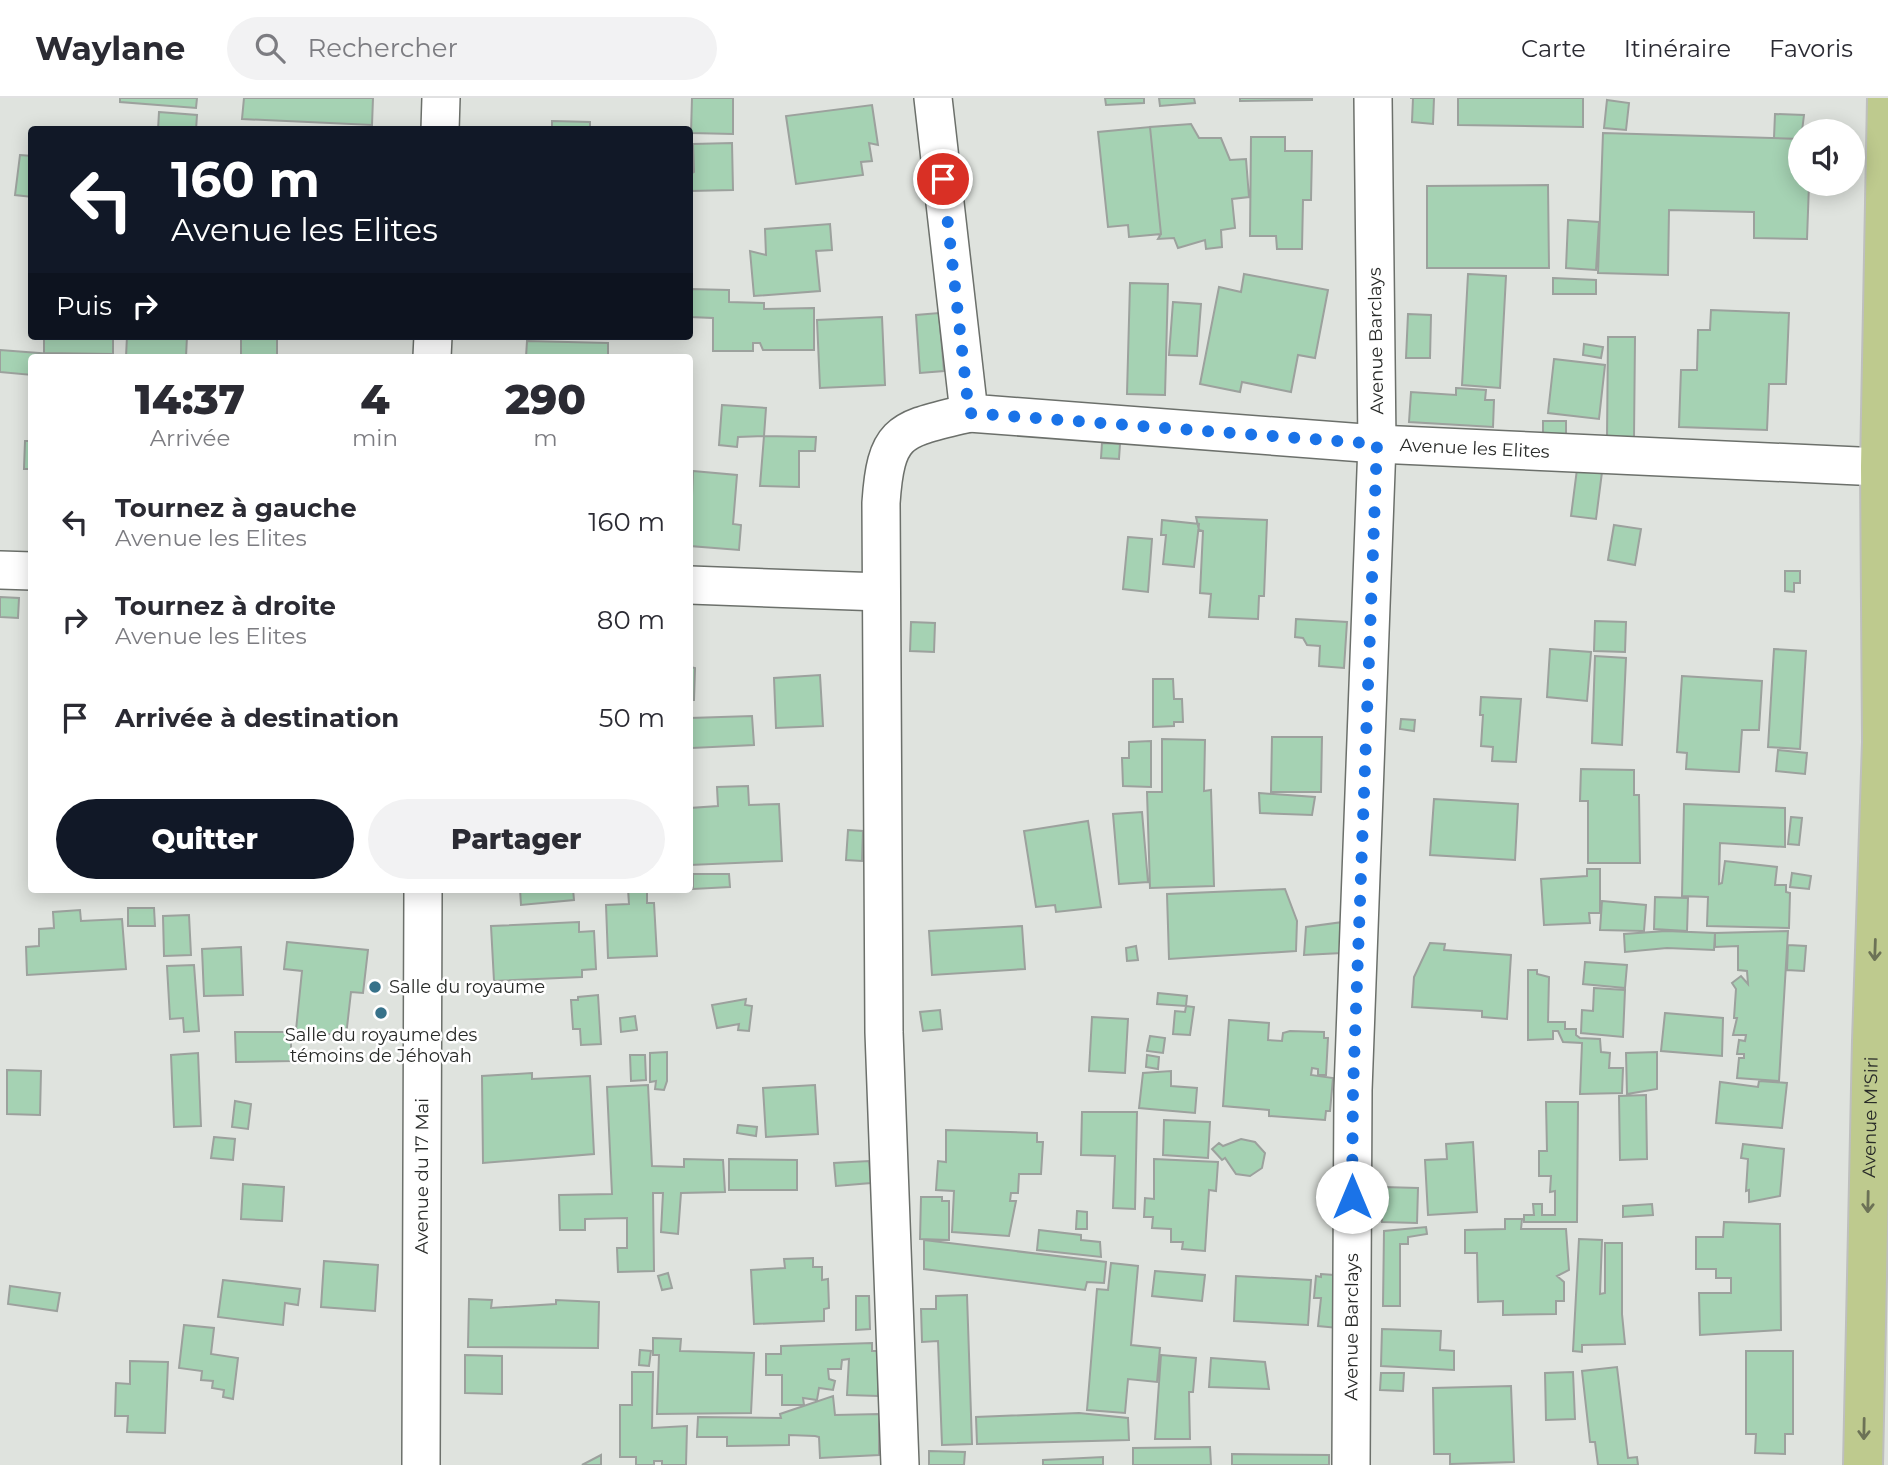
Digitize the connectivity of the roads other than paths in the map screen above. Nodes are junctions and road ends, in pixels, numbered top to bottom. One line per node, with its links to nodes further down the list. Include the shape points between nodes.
1 (441, 98): 5 (street)
2 (933, 98): 6 (street)
3 (1373, 98): 7 (street, Avenue Barclays)
4 (1886, 98): 8 (highway, Avenue M'Siri)
5 (440, 126)
6 (969, 413): 7 (street, Avenue les Elites); 12 (street, Avenue les Elites, via 923,424 899,436 887,453 881,503)
7 (1377, 444): 8 (street, Avenue les Elites); 16 (street, Avenue Barclays, via 1353,1090)
8 (1880, 467): 17 (highway, Avenue M'Siri, one-way to 17, via 1882,742)
9 (0, 570): 10 (street)
10 (28, 571)
11 (693, 584): 12 (street)
12 (881, 592): 15 (street, Avenue les Elites, via 884,1032)
13 (424, 893): 14 (street, Avenue du 17 Mai)
14 (421, 1465)
15 (900, 1465)
16 (1351, 1465)
17 (1863, 1465)

